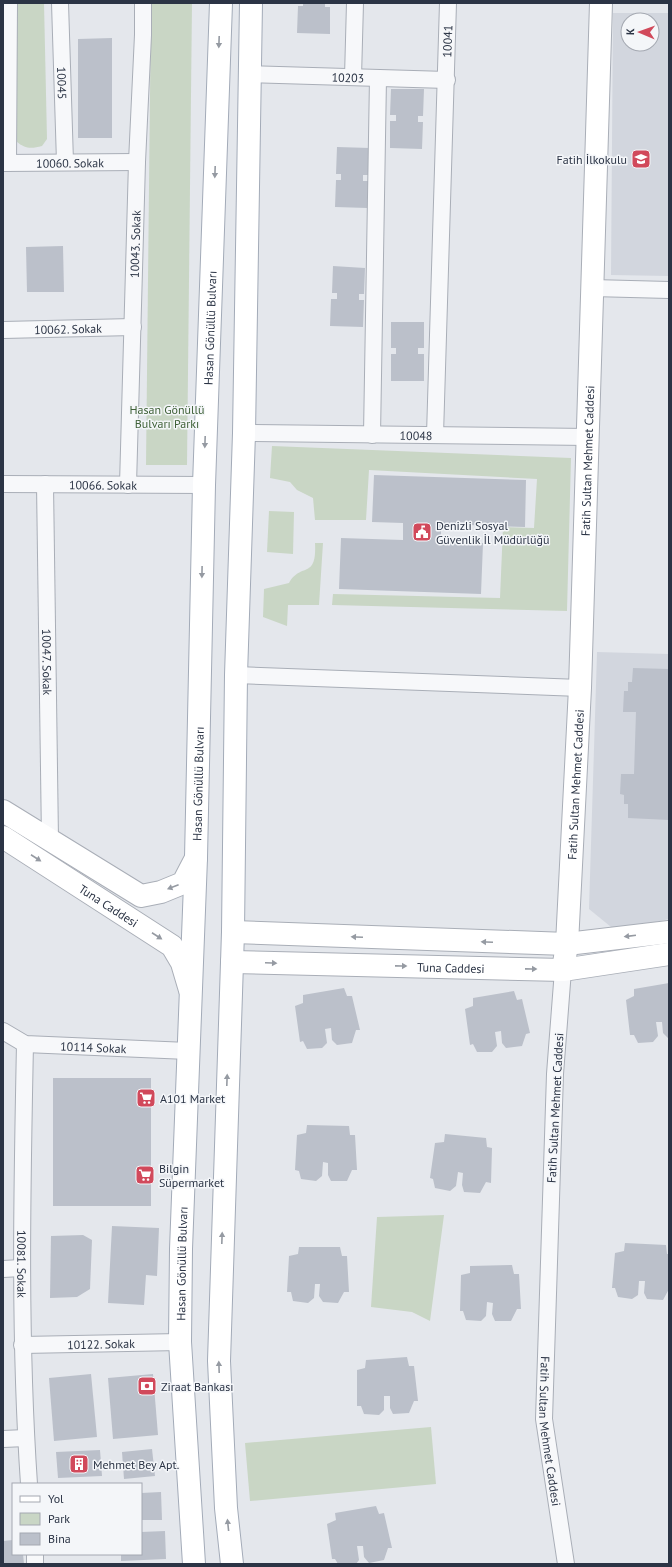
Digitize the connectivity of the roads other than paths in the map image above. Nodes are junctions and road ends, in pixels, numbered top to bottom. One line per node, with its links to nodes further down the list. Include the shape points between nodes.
1 (9, 3): 15 (street)
2 (60, 3): 13 (street, 10045)
3 (142, 3): 14 (street, 10043. Sokak, via 143,35)
4 (221, 3): 27 (main road, Hasan Gönüllü Bulvarı, one-way to 27)
5 (251, 3): 9 (main road)
6 (355, 3): 10 (street)
7 (448, 3): 12 (street, 10041)
8 (601, 3): 16 (main road, Fatih Sultan Mehmet Caddesi)
9 (249, 74): 10 (street, 10203); 20 (main road)
10 (353, 77): 11 (street, 10203)
11 (378, 78): 12 (street, 10203); 21 (street)
12 (447, 80): 22 (street, 10041)
13 (65, 162): 14 (street, 10060. Sokak); 15 (street, 10060. Sokak)
14 (137, 162): 18 (street, 10043. Sokak)
15 (5, 163)
16 (592, 288): 17 (street); 23 (main road, Fatih Sultan Mehmet Caddesi)
17 (669, 290)
18 (132, 327): 19 (street, 10062. Sokak); 26 (street, 10043. Sokak)
19 (3, 330)
20 (244, 433): 21 (street, 10048); 28 (main road)
21 (372, 435): 22 (street, 10048)
22 (435, 436): 23 (street, 10048)
23 (588, 437): 29 (main road, Fatih Sultan Mehmet Caddesi)
24 (3, 484): 25 (street, 10066. Sokak)
25 (44, 484): 26 (street, 10066. Sokak); 32 (street, 10047. Sokak)
26 (128, 485): 27 (street, 10066. Sokak)
27 (204, 485): 33 (main road, Hasan Gönüllü Bulvarı, one-way to 33)
28 (236, 675): 29 (street); 34 (main road)
29 (580, 688): 36 (main road, Fatih Sultan Mehmet Caddesi)
30 (3, 811): 32 (main road, Tuna Caddesi)
31 (3, 837): 40 (main road, Tuna Caddesi, one-way to 40, via 172,946 182,963)
32 (50, 840): 33 (main road, Tuna Caddesi, one-way to 32, via 183,883 161,892 141,896)
33 (196, 858): 40 (main road, Hasan Gönüllü Bulvarı)
34 (234, 932): 36 (main road, one-way to 34); 38 (main road)
35 (669, 932): 36 (main road, one-way to 36)
36 (567, 944): 39 (main road, Fatih Sultan Mehmet Caddesi)
37 (669, 954): 39 (main road, Tuna Caddesi)
38 (232, 962): 39 (main road, Tuna Caddesi, one-way to 39); 52 (main road, one-way to 38, via 219,1361)
39 (563, 970): 53 (street, Fatih Sultan Mehmet Caddesi, via 555,1090 544,1419)
40 (191, 994): 43 (main road, Hasan Gönüllü Bulvarı)
41 (3, 1031): 42 (street, 10114 Sokak)
42 (25, 1044): 43 (street, 10114 Sokak); 45 (street, 10081. Sokak)
43 (188, 1051): 46 (main road, Hasan Gönüllü Bulvarı)
44 (3, 1268): 45 (street)
45 (21, 1268): 47 (street, 10081. Sokak)
46 (180, 1342): 47 (street, 10122. Sokak); 51 (main road, Hasan Gönüllü Bulvarı)
47 (22, 1345): 48 (street, 10081. Sokak)
48 (26, 1438): 49 (street); 50 (street, 10081. Sokak)
49 (3, 1439)
50 (29, 1483)
51 (194, 1564)
52 (232, 1564)
53 (566, 1564)

